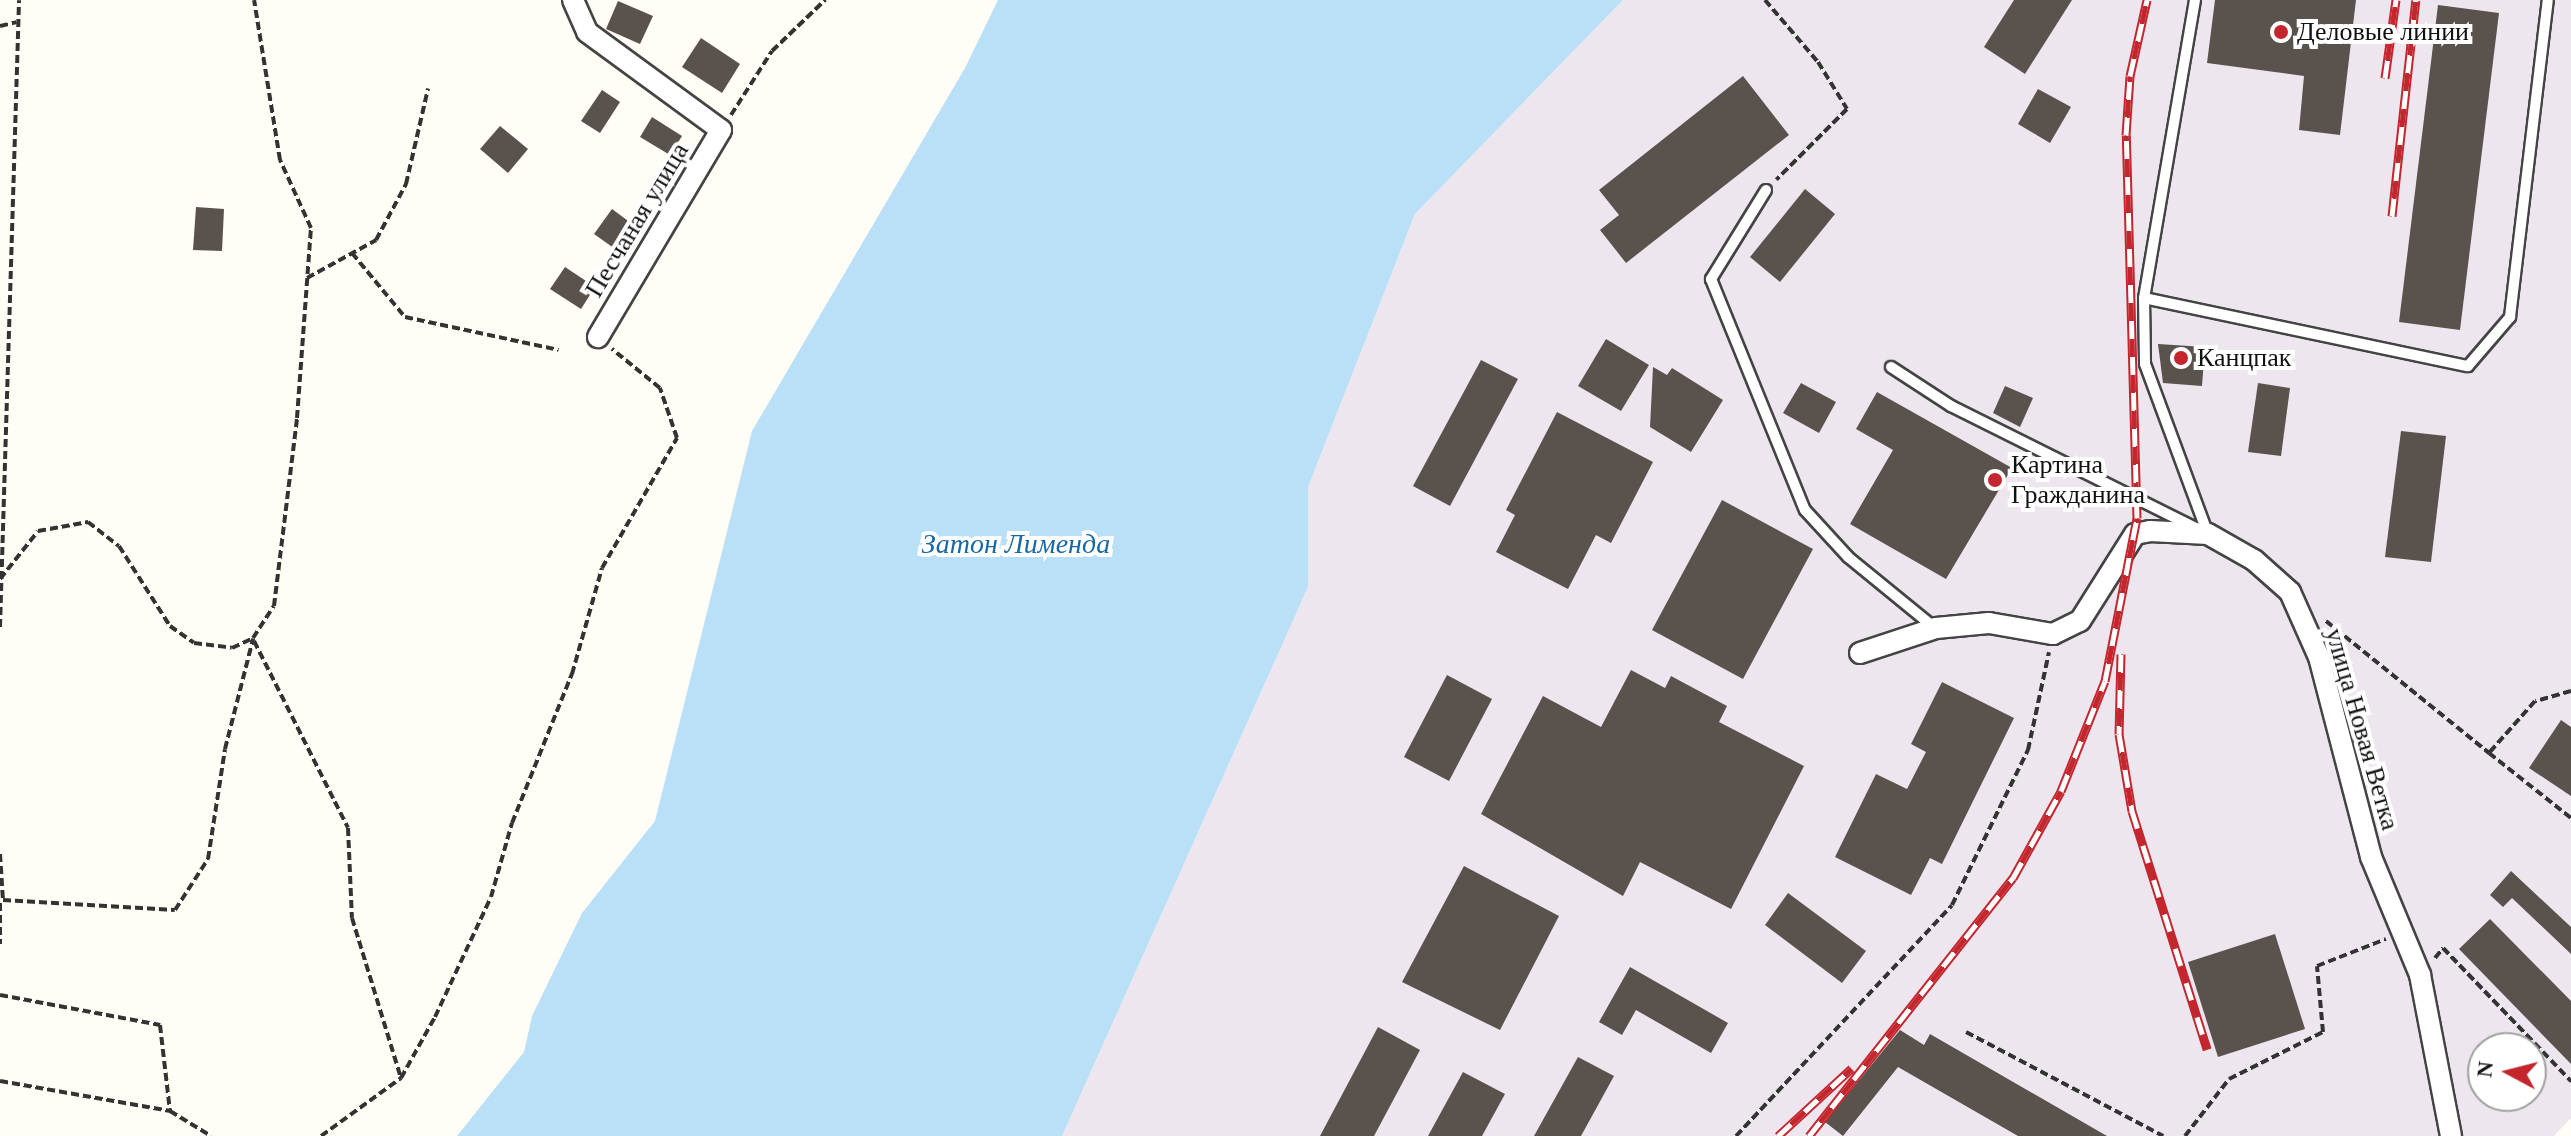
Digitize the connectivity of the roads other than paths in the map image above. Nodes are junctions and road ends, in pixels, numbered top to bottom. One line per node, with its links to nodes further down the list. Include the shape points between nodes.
1 (573, 0): 6 (street, Песчаная улица, via 587,32 721,130)
2 (2195, 0): 5 (lane)
3 (2548, 0): 5 (lane, via 2510,317 2468,366)
4 (1766, 190): 9 (lane, via 1711,279 1805,510 1848,557)
5 (2144, 298): 8 (lane, via 2145,364)
6 (598, 337)
7 (1891, 367): 8 (lane, via 1951,406)
8 (2208, 534): 9 (street, улица Новая Ветка, via 2167,529 2135,534 2080,621 2053,634 1989,623); 11 (street, улица Новая Ветка, via 2254,560 2290,592 2319,657 2371,857 2420,975)
9 (1936, 628): 10 (street)
10 (1860, 653)
11 (2451, 1136)

